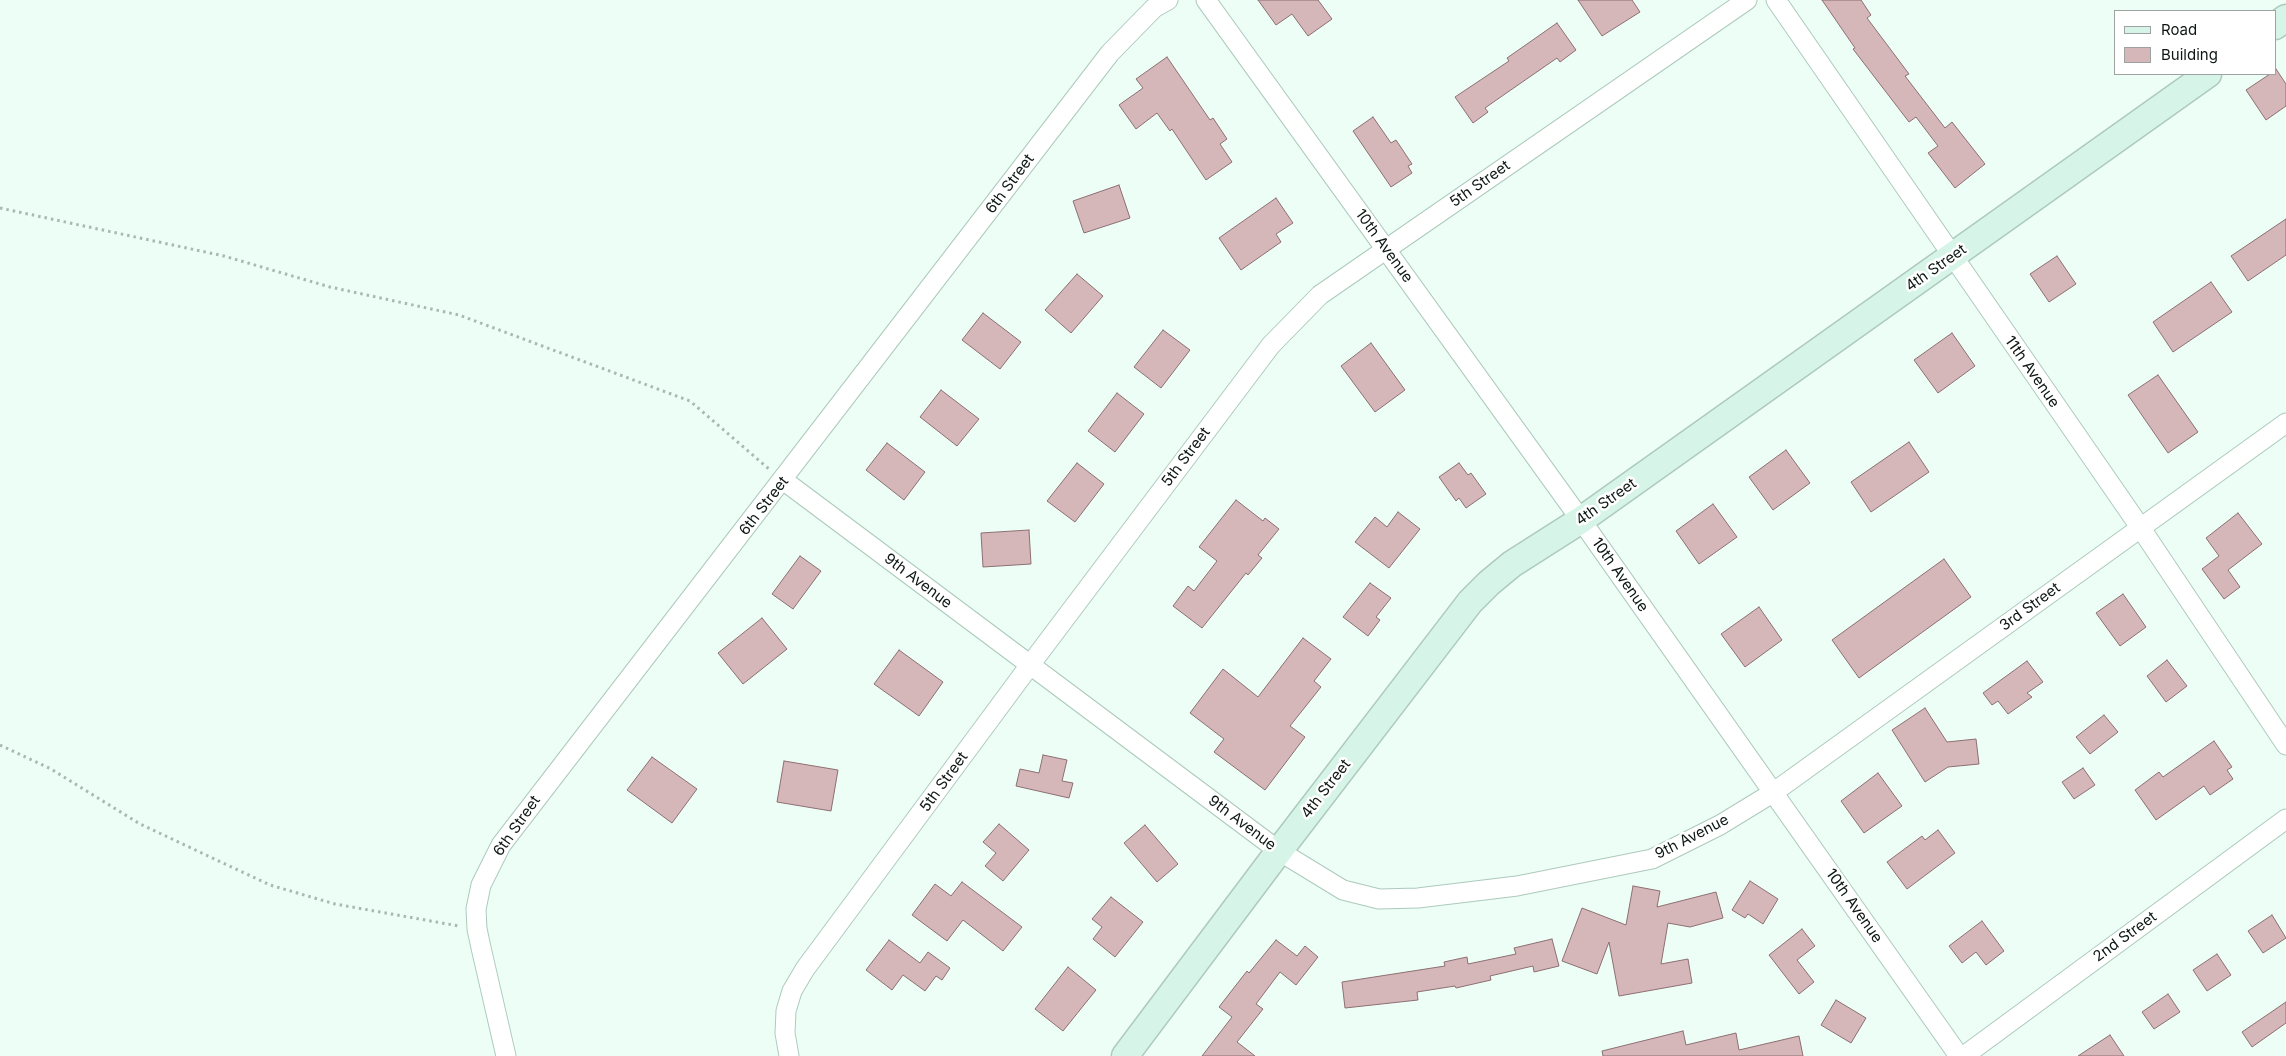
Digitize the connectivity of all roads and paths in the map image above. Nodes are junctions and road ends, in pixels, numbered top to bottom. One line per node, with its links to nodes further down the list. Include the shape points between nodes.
1 (1168, 0): 10 (street, 6th Street, via 1154,8 1110,53)
2 (1206, 0): 7 (street, 10th Avenue)
3 (1747, 0): 7 (street, 5th Street)
4 (1776, 0): 8 (street, 11th Avenue)
5 (2207, 75): 8 (street, 4th Street)
6 (0, 208): 10 (path, via 224,256 330,287 459,316 690,401)
7 (1386, 248): 11 (street, 10th Avenue); 13 (street, 5th Street, via 1320,295 1271,345)
8 (1952, 256): 11 (street, 4th Street); 12 (street, 11th Avenue)
9 (2286, 423): 12 (street, 3rd Street)
10 (783, 480): 13 (street, 9th Avenue); 19 (street, 6th Street, via 501,845 480,885)
11 (1581, 520): 16 (street, 10th Avenue); 18 (street, 4th Street, via 1512,564 1470,602)
12 (2140, 527): 15 (street, 11th Avenue); 16 (street, 3rd Street)
13 (1030, 665): 18 (street, 9th Avenue); 21 (street, 5th Street, via 805,969 792,991 786,1011)
14 (0, 745): 19 (path, via 51,769 140,824 270,885 335,904)
15 (2286, 745)
16 (1774, 792): 18 (street, 9th Avenue, via 1720,825 1652,858 1517,886 1418,898 1379,899 1343,890); 23 (street, 10th Avenue)
17 (2286, 819): 24 (street, 2nd Street)
18 (1278, 851): 22 (street, 4th Street)
19 (477, 929): 20 (street, 6th Street)
20 (506, 1056)
21 (789, 1056)
22 (1125, 1056)
23 (1959, 1056)
24 (1964, 1056)

